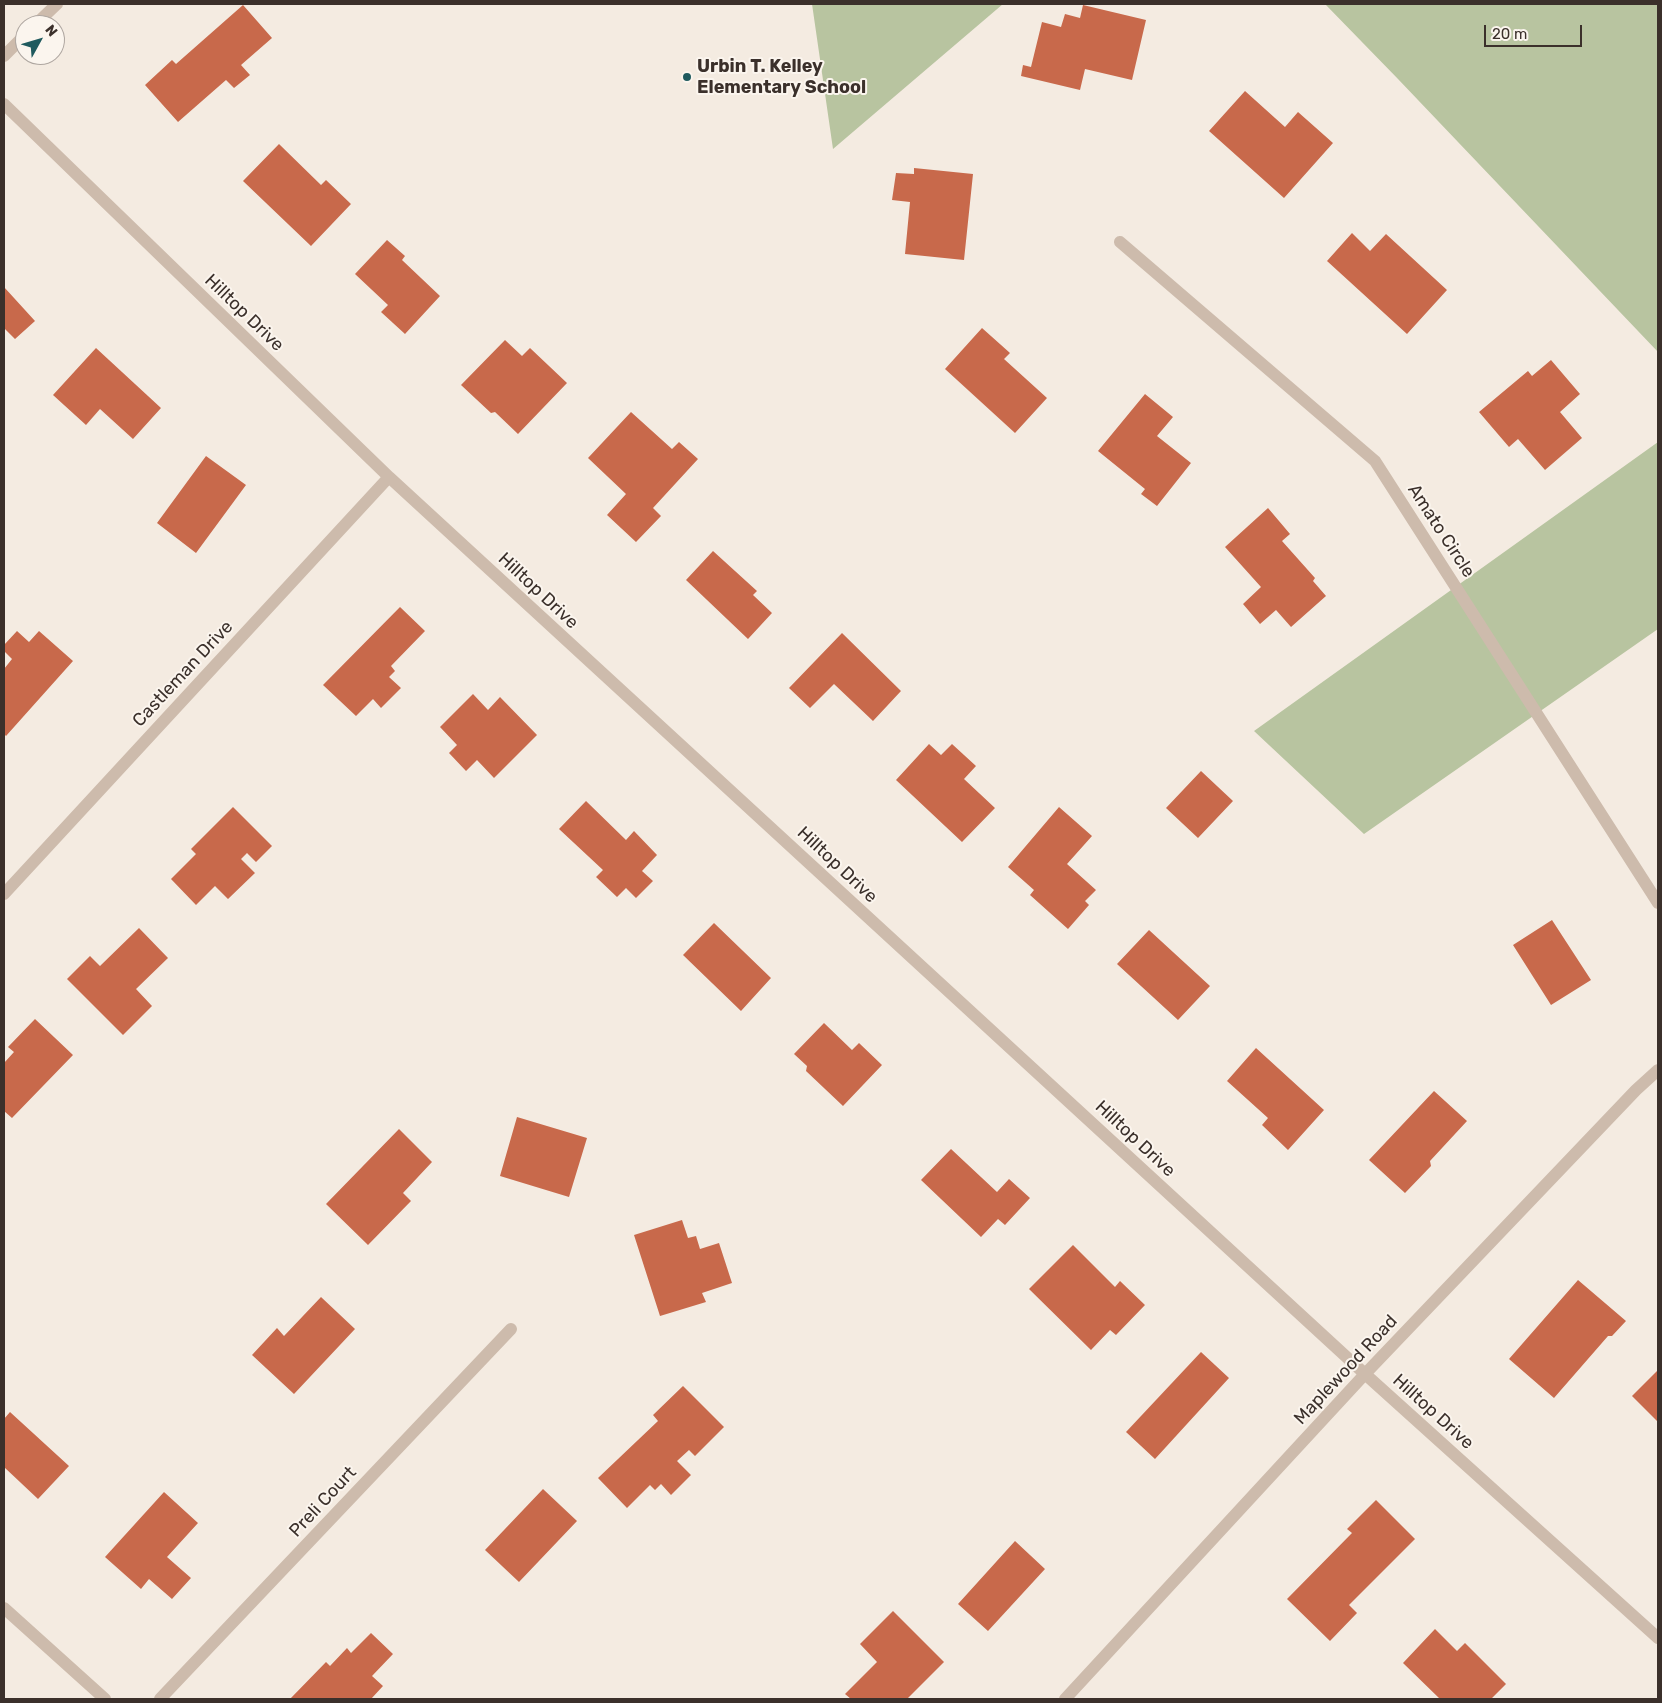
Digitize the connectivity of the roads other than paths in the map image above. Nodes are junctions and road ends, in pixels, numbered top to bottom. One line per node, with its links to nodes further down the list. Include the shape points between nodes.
1 (57, 4): 2 (street)
2 (45, 15)
3 (15, 45): 4 (street)
4 (4, 56)
5 (4, 104): 7 (street, Hilltop Drive)
6 (1120, 242): 9 (street, Amato Circle, via 1375,461)
7 (389, 477): 8 (street, Castleman Drive); 12 (street, Hilltop Drive)
8 (4, 894)
9 (1658, 903)
10 (1658, 1070): 12 (street, Maplewood Road)
11 (511, 1329): 16 (street, Preli Court)
12 (1365, 1374): 14 (street, Hilltop Drive); 17 (street, Maplewood Road)
13 (4, 1608): 15 (street)
14 (1658, 1638)
15 (105, 1699)
16 (160, 1699)
17 (1065, 1699)

